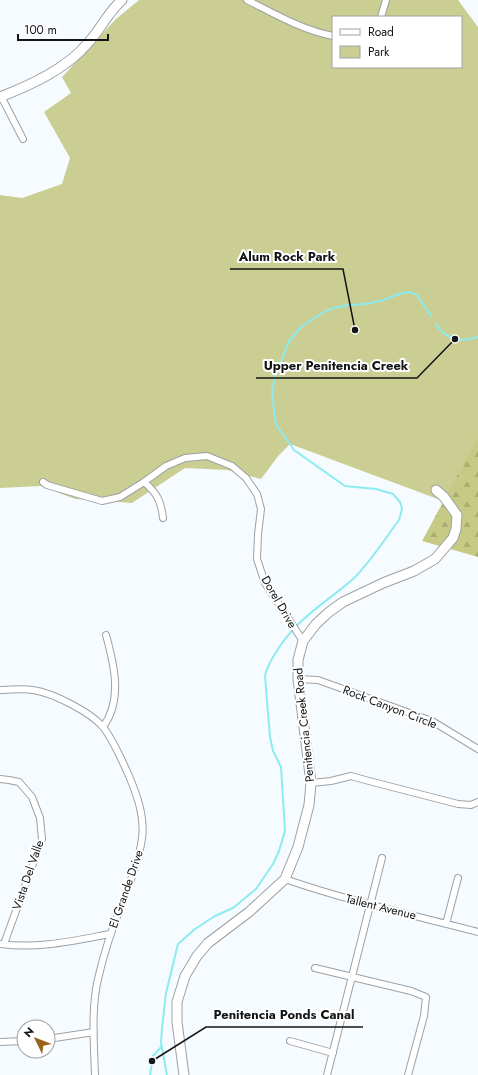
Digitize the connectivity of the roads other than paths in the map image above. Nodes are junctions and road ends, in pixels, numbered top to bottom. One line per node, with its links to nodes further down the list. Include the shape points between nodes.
1 (122, 0): 6 (street, via 76,56 47,75)
2 (247, 0): 5 (street, via 295,24)
3 (386, 0): 4 (street)
4 (381, 16)
5 (332, 36)
6 (1, 96): 7 (street)
7 (23, 139)
8 (43, 482): 9 (street, Dorel Drive, via 102,501 120,497)
9 (144, 482): 11 (street, via 153,490 161,504); 13 (street, Dorel Drive, via 172,463 185,458 207,456 232,466 246,478 257,494 261,509 258,559 266,583)
10 (436, 490): 13 (street, Penitencia Creek Road, via 457,515 456,529 449,543 434,559 414,571 343,602 316,624)
11 (163, 518)
12 (106, 635): 16 (street, via 113,660 115,686 109,718)
13 (302, 642): 14 (street, Penitencia Creek Road, via 298,660)
14 (298, 679): 17 (street, Rock Canyon Circle, via 318,680 432,721); 19 (street, Penitencia Creek Road)
15 (0, 690): 16 (street, El Grande Drive, via 33,690 51,694 73,705)
16 (103, 727): 27 (street, El Grande Drive, via 135,788 141,812 142,836 138,860)
17 (478, 749)
18 (0, 779): 28 (street, Vista Del Valle, via 19,782 32,797 40,818 42,839)
19 (311, 783): 20 (street, via 351,776 458,804 471,805); 23 (street, Penitencia Creek Road, via 310,805 298,847)
20 (478, 802)
21 (382, 858): 24 (street)
22 (458, 878): 25 (street)
23 (285, 879): 24 (street, Tallent Avenue); 38 (street, Penitencia Creek Road, via 249,912 208,943 188,971 178,1002 177,1022)
24 (370, 905): 25 (street, Tallent Avenue); 30 (street)
25 (446, 924): 26 (street, Tallent Avenue)
26 (478, 932)
27 (110, 934): 28 (street, via 49,945); 31 (street, El Grande Drive, via 98,980)
28 (2, 944)
29 (315, 968): 30 (street)
30 (352, 978): 36 (street); 40 (street, via 411,991 426,997 424,1016)
31 (94, 1032): 32 (street); 37 (street, El Grande Drive)
32 (56, 1038)
33 (16, 1041): 35 (street)
34 (290, 1041): 36 (street)
35 (0, 1042)
36 (333, 1053): 39 (street)
37 (95, 1075)
38 (184, 1075)
39 (327, 1075)
40 (408, 1075)

